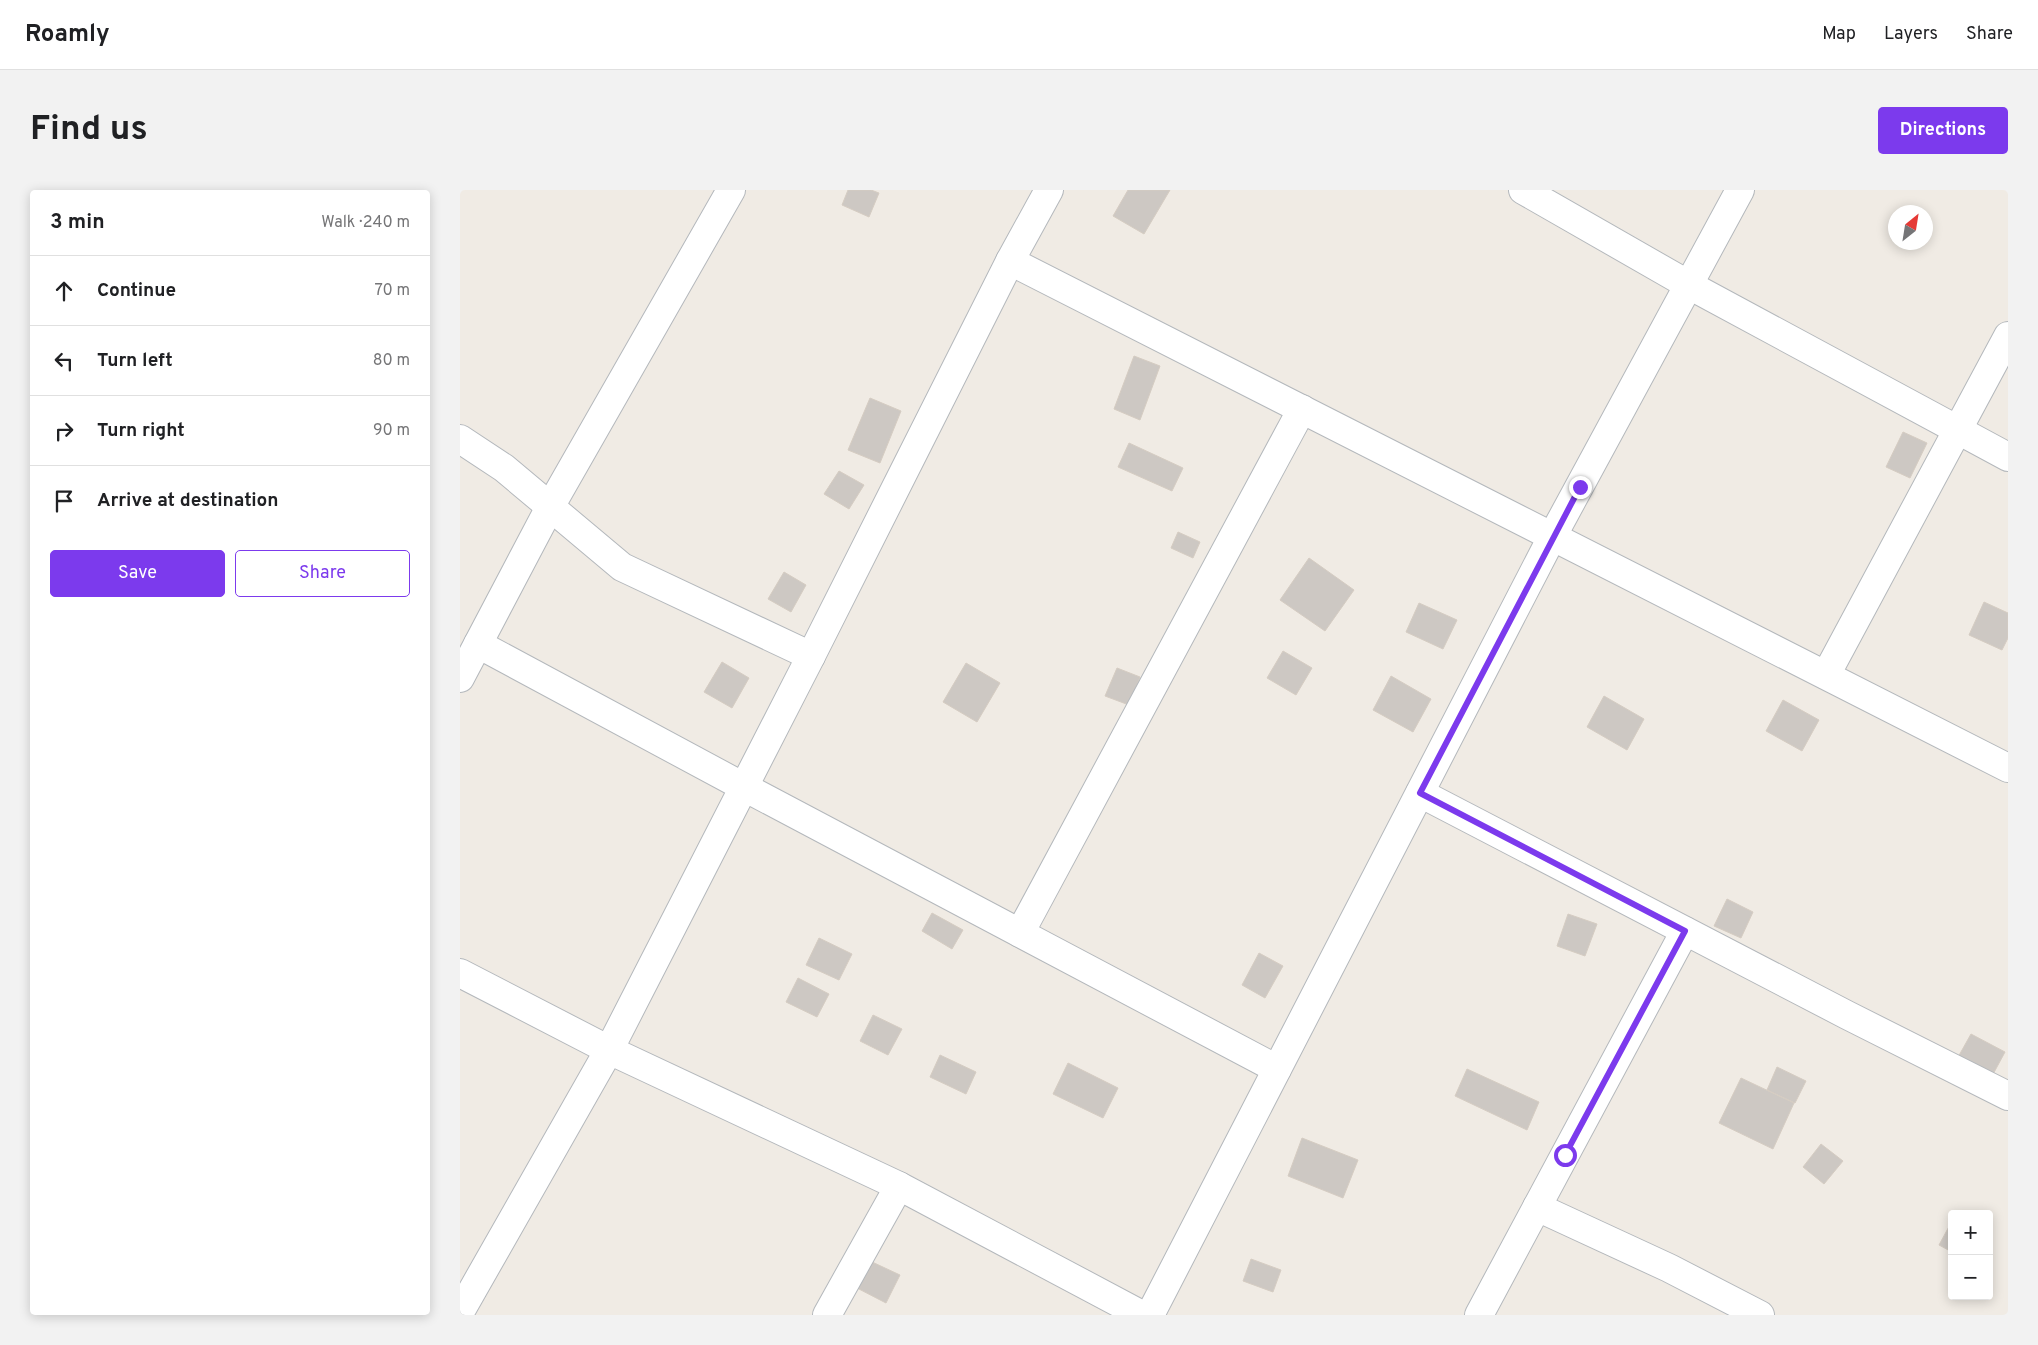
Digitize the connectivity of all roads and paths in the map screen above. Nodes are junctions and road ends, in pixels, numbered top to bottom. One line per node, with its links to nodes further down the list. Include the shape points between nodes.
1 (731, 190): 12 (street)
2 (1049, 190): 5 (street)
3 (1523, 190): 6 (street)
4 (1740, 190): 6 (street)
5 (1010, 261): 8 (street); 15 (street)
6 (1689, 285): 9 (street); 13 (street)
7 (2008, 336): 9 (street)
8 (1302, 409): 13 (street); 22 (street)
9 (1958, 430): 11 (street); 16 (street)
10 (460, 439): 12 (street, via 504,468)
11 (2008, 457)
12 (550, 507): 14 (street); 15 (street, via 622,568)
13 (1552, 537): 16 (street); 20 (street)
14 (478, 644): 17 (street); 19 (street)
15 (811, 656): 19 (street)
16 (1826, 675): 18 (street)
17 (460, 678)
18 (2008, 768)
19 (744, 787): 22 (street); 24 (street)
20 (1420, 793): 21 (street); 25 (street)
21 (1685, 931): 26 (street); 28 (street)
22 (1020, 933): 25 (street)
23 (460, 973): 24 (street)
24 (609, 1050): 27 (street); 29 (street)
25 (1277, 1069): 32 (street)
26 (2008, 1096)
27 (899, 1186): 30 (street); 31 (street)
28 (1537, 1207): 33 (street); 34 (street, via 1669,1268)
29 (460, 1312)
30 (827, 1315)
31 (1142, 1315)
32 (1150, 1315)
33 (1479, 1315)
34 (1760, 1315)

